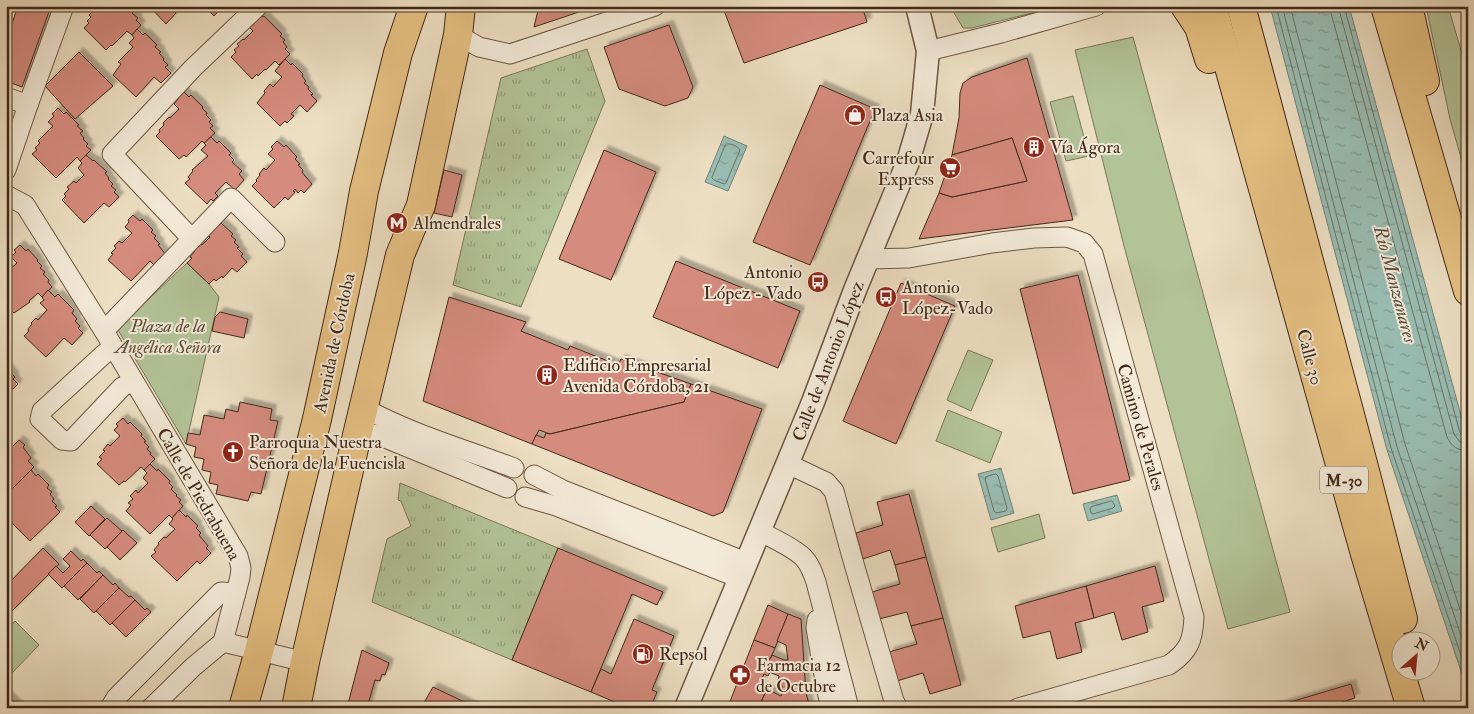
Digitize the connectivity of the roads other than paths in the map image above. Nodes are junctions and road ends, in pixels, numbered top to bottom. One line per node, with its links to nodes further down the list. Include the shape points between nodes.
1 (64, 6): 16 (street)
2 (258, 6): 20 (street, via 112,154)
3 (414, 6): 39 (main road, Avenida de Córdoba, via 398,53 364,191 354,253 317,419)
4 (461, 6): 13 (main road)
5 (655, 6): 13 (street, via 510,54 479,47)
6 (918, 6): 14 (street, Calle de Antonio López)
7 (1096, 6): 14 (street)
8 (1185, 6): 22 (main road, via 1199,27 1230,127)
9 (1212, 6): 22 (main road, Calle 30 / M-30)
10 (1241, 6): 37 (main road)
11 (1385, 6): 19 (main road)
12 (1408, 6): 19 (main road, via 1434,120)
13 (458, 35): 27 (main road, via 422,205 400,256)
14 (928, 51): 23 (street, Calle de Antonio López, via 922,114 908,162)
15 (6, 97): 16 (street)
16 (28, 105): 17 (street)
17 (6, 170)
18 (6, 195): 25 (street, Calle de Piedrabuena, via 25,205)
19 (1442, 204): 24 (main road)
20 (192, 239): 21 (street, via 231,198); 25 (street)
21 (275, 242)
22 (1281, 252): 51 (main road, Calle 30 / M-30)
23 (868, 259): 28 (street, Calle de Antonio López); 50 (street, Camino de Perales, via 909,258 992,243 1067,237 1084,243 1093,254 1194,617 1193,632 1189,646 1170,665)
24 (1468, 291)
25 (109, 339): 26 (street, Calle de Piedrabuena); 26 (street, via 103,354 42,412 40,419 62,440 71,440 122,387)
26 (133, 381): 35 (street, Calle de Piedrabuena, via 238,556 241,568)
27 (361, 419): 29 (street, via 383,418); 31 (street, via 378,436); 40 (main road)
28 (788, 464): 33 (street, Calle de Antonio López); 49 (street, via 826,482 834,491)
29 (514, 468): 30 (street, via 528,468); 31 (street, via 508,474)
30 (534, 475): 32 (street, via 535,488); 34 (street)
31 (507, 488): 32 (street, via 512,495)
32 (525, 496): 34 (street)
33 (759, 532): 34 (street, Calle de Antonio López); 36 (street, via 804,558 812,570)
34 (743, 570): 46 (street, Calle de Antonio López)
35 (236, 593): 38 (street, Calle de Piedrabuena); 42 (street, via 221,592 116,698)
36 (820, 596): 47 (street, via 816,628); 48 (street)
37 (1405, 632)
38 (223, 642): 39 (street); 43 (street, via 193,666)
39 (259, 651): 40 (street); 44 (main road, Avenida de Córdoba)
40 (305, 662): 45 (main road)
41 (1418, 682): 52 (main road)
42 (110, 708)
43 (151, 708)
44 (243, 708)
45 (296, 708)
46 (686, 708)
47 (832, 708)
48 (849, 708)
49 (898, 708)
50 (1018, 708)
51 (1411, 708)
52 (1425, 708)

